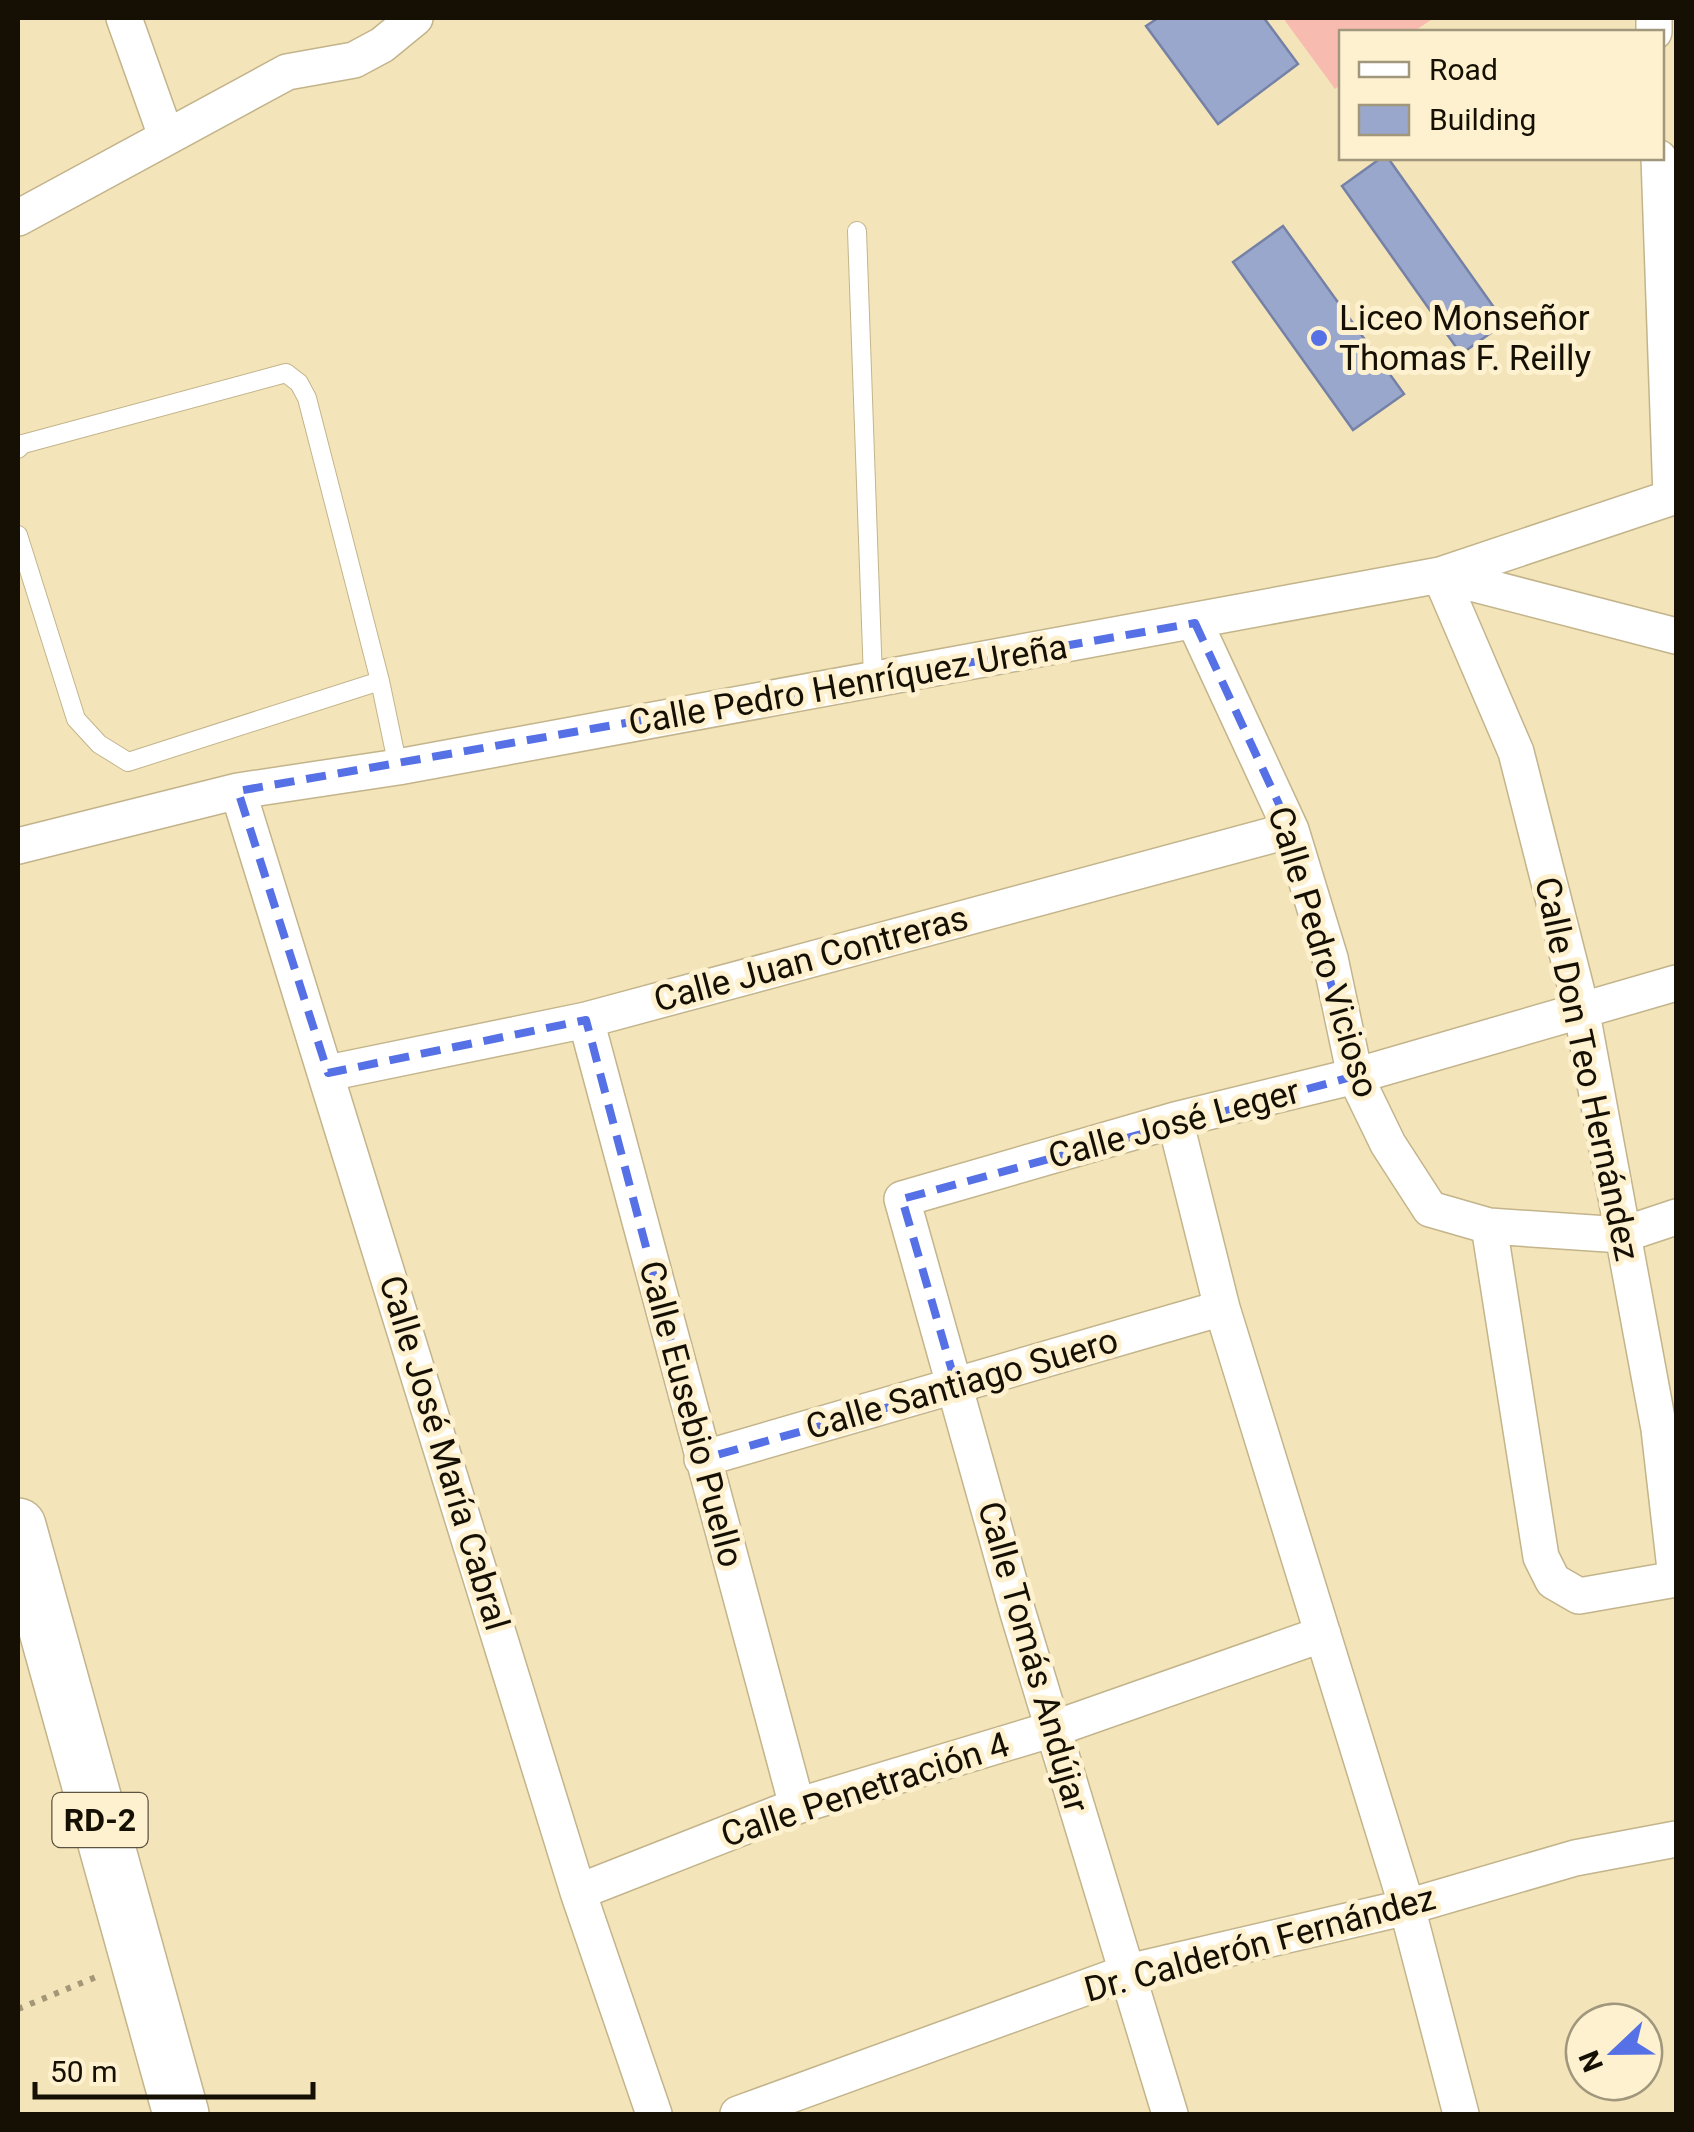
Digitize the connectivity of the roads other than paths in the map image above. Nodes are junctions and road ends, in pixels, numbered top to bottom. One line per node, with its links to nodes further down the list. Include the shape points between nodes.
1 (124, 18): 3 (street)
2 (415, 18): 3 (street, via 354,60 288,72)
3 (166, 136): 5 (street)
4 (1658, 160): 8 (street)
5 (18, 218)
6 (858, 231): 13 (lane)
7 (18, 449): 14 (lane, via 286,373 306,398)
8 (1674, 497): 10 (street)
9 (18, 535): 14 (lane, via 76,719 128,762)
10 (1440, 575): 11 (street, Calle Pedro Henríquez Ureña); 12 (street, Calle Pedro Henríquez Ureña); 20 (street, Calle Don Teo Hernández, via 1516,752)
11 (1196, 623): 13 (street, Calle Pedro Henríquez Ureña); 17 (street, Calle Pedro Vicioso)
12 (1676, 636)
13 (873, 679): 15 (street, Calle Pedro Henríquez Ureña)
14 (380, 681): 15 (lane)
15 (398, 767): 16 (street, Calle Pedro Henríquez Ureña)
16 (238, 791): 18 (street, Calle Pedro Henríquez Ureña); 22 (street, Calle José María Cabral)
17 (1290, 830): 21 (street, Calle Juan Contreras); 23 (street, Calle Pedro Vicioso, via 1330,958)
18 (18, 846)
19 (1676, 983): 20 (street, Calle José Leger)
20 (1582, 1008): 23 (street, Calle José Leger); 28 (street, Calle Don Teo Hernández)
21 (586, 1020): 22 (street, Calle Juan Contreras); 32 (street, Calle Eusebio Puello)
22 (328, 1072): 39 (street, Calle José María Cabral)
23 (1356, 1076): 24 (street, Calle José Leger); 27 (street, Calle Pedro Vicioso, via 1388,1144 1430,1208)
24 (1176, 1120): 25 (street, Calle José Leger); 29 (street)
25 (902, 1199): 30 (street, Calle Tomás Andújar)
26 (1676, 1217): 28 (street, Calle Pedro Vicioso)
27 (1489, 1226): 28 (street, Calle Pedro Vicioso); 34 (street, via 1541,1557 1553,1582 1579,1596)
28 (1622, 1235): 31 (street, Calle Don Teo Hernández)
29 (1222, 1308): 30 (street, Calle Santiago Suero); 35 (street)
30 (956, 1388): 32 (street, Calle Santiago Suero); 36 (street, Calle Tomás Andújar)
31 (1668, 1427): 34 (street, Calle Don Teo Hernández)
32 (702, 1459): 37 (street, Calle Eusebio Puello)
33 (18, 1526): 42 (main road, RD-2)
34 (1676, 1578)
35 (1323, 1634): 36 (street, Calle Penetración 4); 40 (street)
36 (1053, 1729): 37 (street, Calle Penetración 4); 41 (street, Calle Tomás Andújar)
37 (797, 1806): 39 (street, Calle Penetración 4)
38 (1676, 1839): 40 (street, Dr. Calderón Fernández, via 1574,1858)
39 (578, 1892): 43 (street, Calle José María Cabral)
40 (1407, 1907): 41 (street, Dr. Calderón Fernández); 46 (street)
41 (1128, 1972): 44 (street, Dr. Calderón Fernández); 45 (street, Calle Tomás Andújar)
42 (181, 2114)
43 (654, 2114)
44 (738, 2114)
45 (1170, 2114)
46 (1461, 2114)

